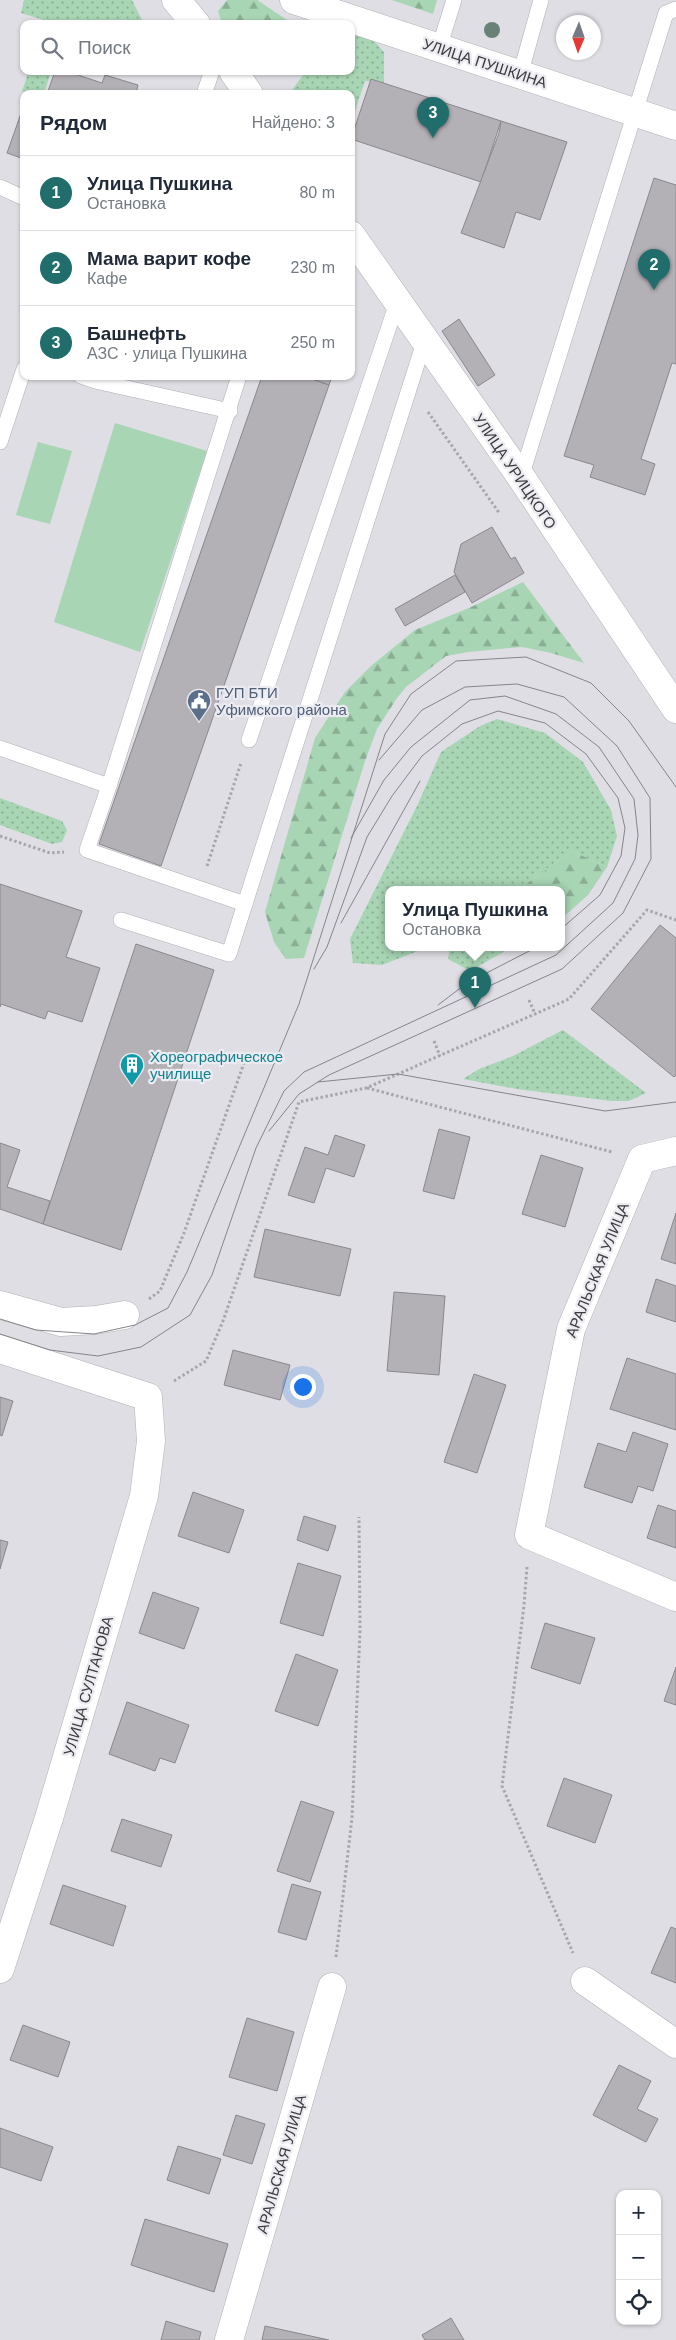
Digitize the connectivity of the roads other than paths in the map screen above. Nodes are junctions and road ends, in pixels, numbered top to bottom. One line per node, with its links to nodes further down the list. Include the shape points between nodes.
1 (176, 0): 6 (street)
2 (294, 0): 7 (street, УЛИЦА ПУШКИНА)
3 (454, 0): 9 (lane)
4 (541, 0): 12 (lane)
5 (676, 9): 15 (lane, via 666,13)
6 (193, 20)
7 (354, 20)
8 (355, 20): 9 (street, УЛИЦА ПУШКИНА)
9 (439, 48): 12 (street, УЛИЦА ПУШКИНА)
10 (211, 75): 13 (lane)
11 (236, 75): 14 (street)
12 (520, 75): 15 (street, УЛИЦА ПУШКИНА)
13 (205, 90)
14 (246, 90)
15 (634, 112): 16 (street, УЛИЦА ПУШКИНА); 27 (lane)
16 (676, 126)
17 (0, 188): 18 (lane)
18 (20, 196)
19 (355, 241): 20 (street, УЛИЦА УРИЦКОГО)
20 (398, 300): 21 (street, УЛИЦА УРИЦКОГО); 29 (lane)
21 (425, 340): 27 (street, УЛИЦА УРИЦКОГО); 32 (lane)
22 (20, 380): 26 (lane)
23 (99, 380): 25 (lane)
24 (238, 380): 25 (lane)
25 (230, 411): 31 (lane)
26 (0, 442)
27 (520, 477): 28 (street, УЛИЦА УРИЦКОГО)
28 (676, 709)
29 (249, 740)
30 (0, 748): 31 (lane)
31 (109, 786): 32 (lane, via 87,850)
32 (246, 904): 33 (lane, via 229,954)
33 (121, 920)
34 (676, 1151): 38 (street, АРАЛЬСКАЯ УЛИЦА, via 642,1159 571,1329 529,1535)
35 (0, 1305): 36 (street, via 61,1322)
36 (125, 1315)
37 (0, 1349): 39 (street, УЛИЦА СУЛТАНОВА, via 148,1397 151,1440 144,1496 49,1818)
38 (676, 1597)
39 (0, 1969)
40 (585, 1981): 42 (street)
41 (332, 1987): 43 (street, АРАЛЬСКАЯ УЛИЦА)
42 (676, 2044)
43 (229, 2340)

